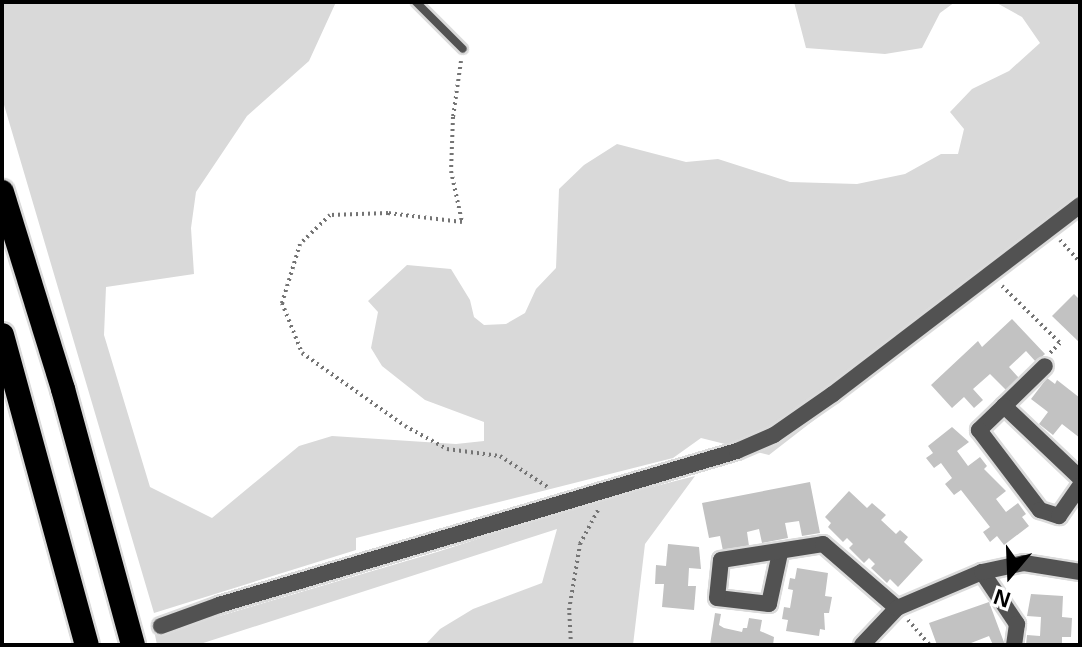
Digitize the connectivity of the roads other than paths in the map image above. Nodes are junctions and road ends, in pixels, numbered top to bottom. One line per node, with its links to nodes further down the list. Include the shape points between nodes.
1 (416, 2): 2 (lane)
2 (463, 49)
3 (2, 192): 16 (highway)
4 (1080, 205): 14 (street, via 774,435 737,451)
5 (2, 335): 15 (highway)
6 (1045, 366): 7 (street)
7 (1004, 406): 8 (street); 9 (street, via 979,430 1040,510 1059,516)
8 (1080, 478)
9 (1080, 486)
10 (780, 553): 10 (street, via 721,560 717,598 769,604); 13 (street, via 823,544)
11 (982, 572): 12 (street, via 1024,563); 13 (street); 18 (street, via 1017,624)
12 (1080, 572)
13 (897, 608): 17 (street)
14 (161, 626)
15 (87, 645)
16 (133, 645)
17 (862, 645)
18 (1014, 645)

